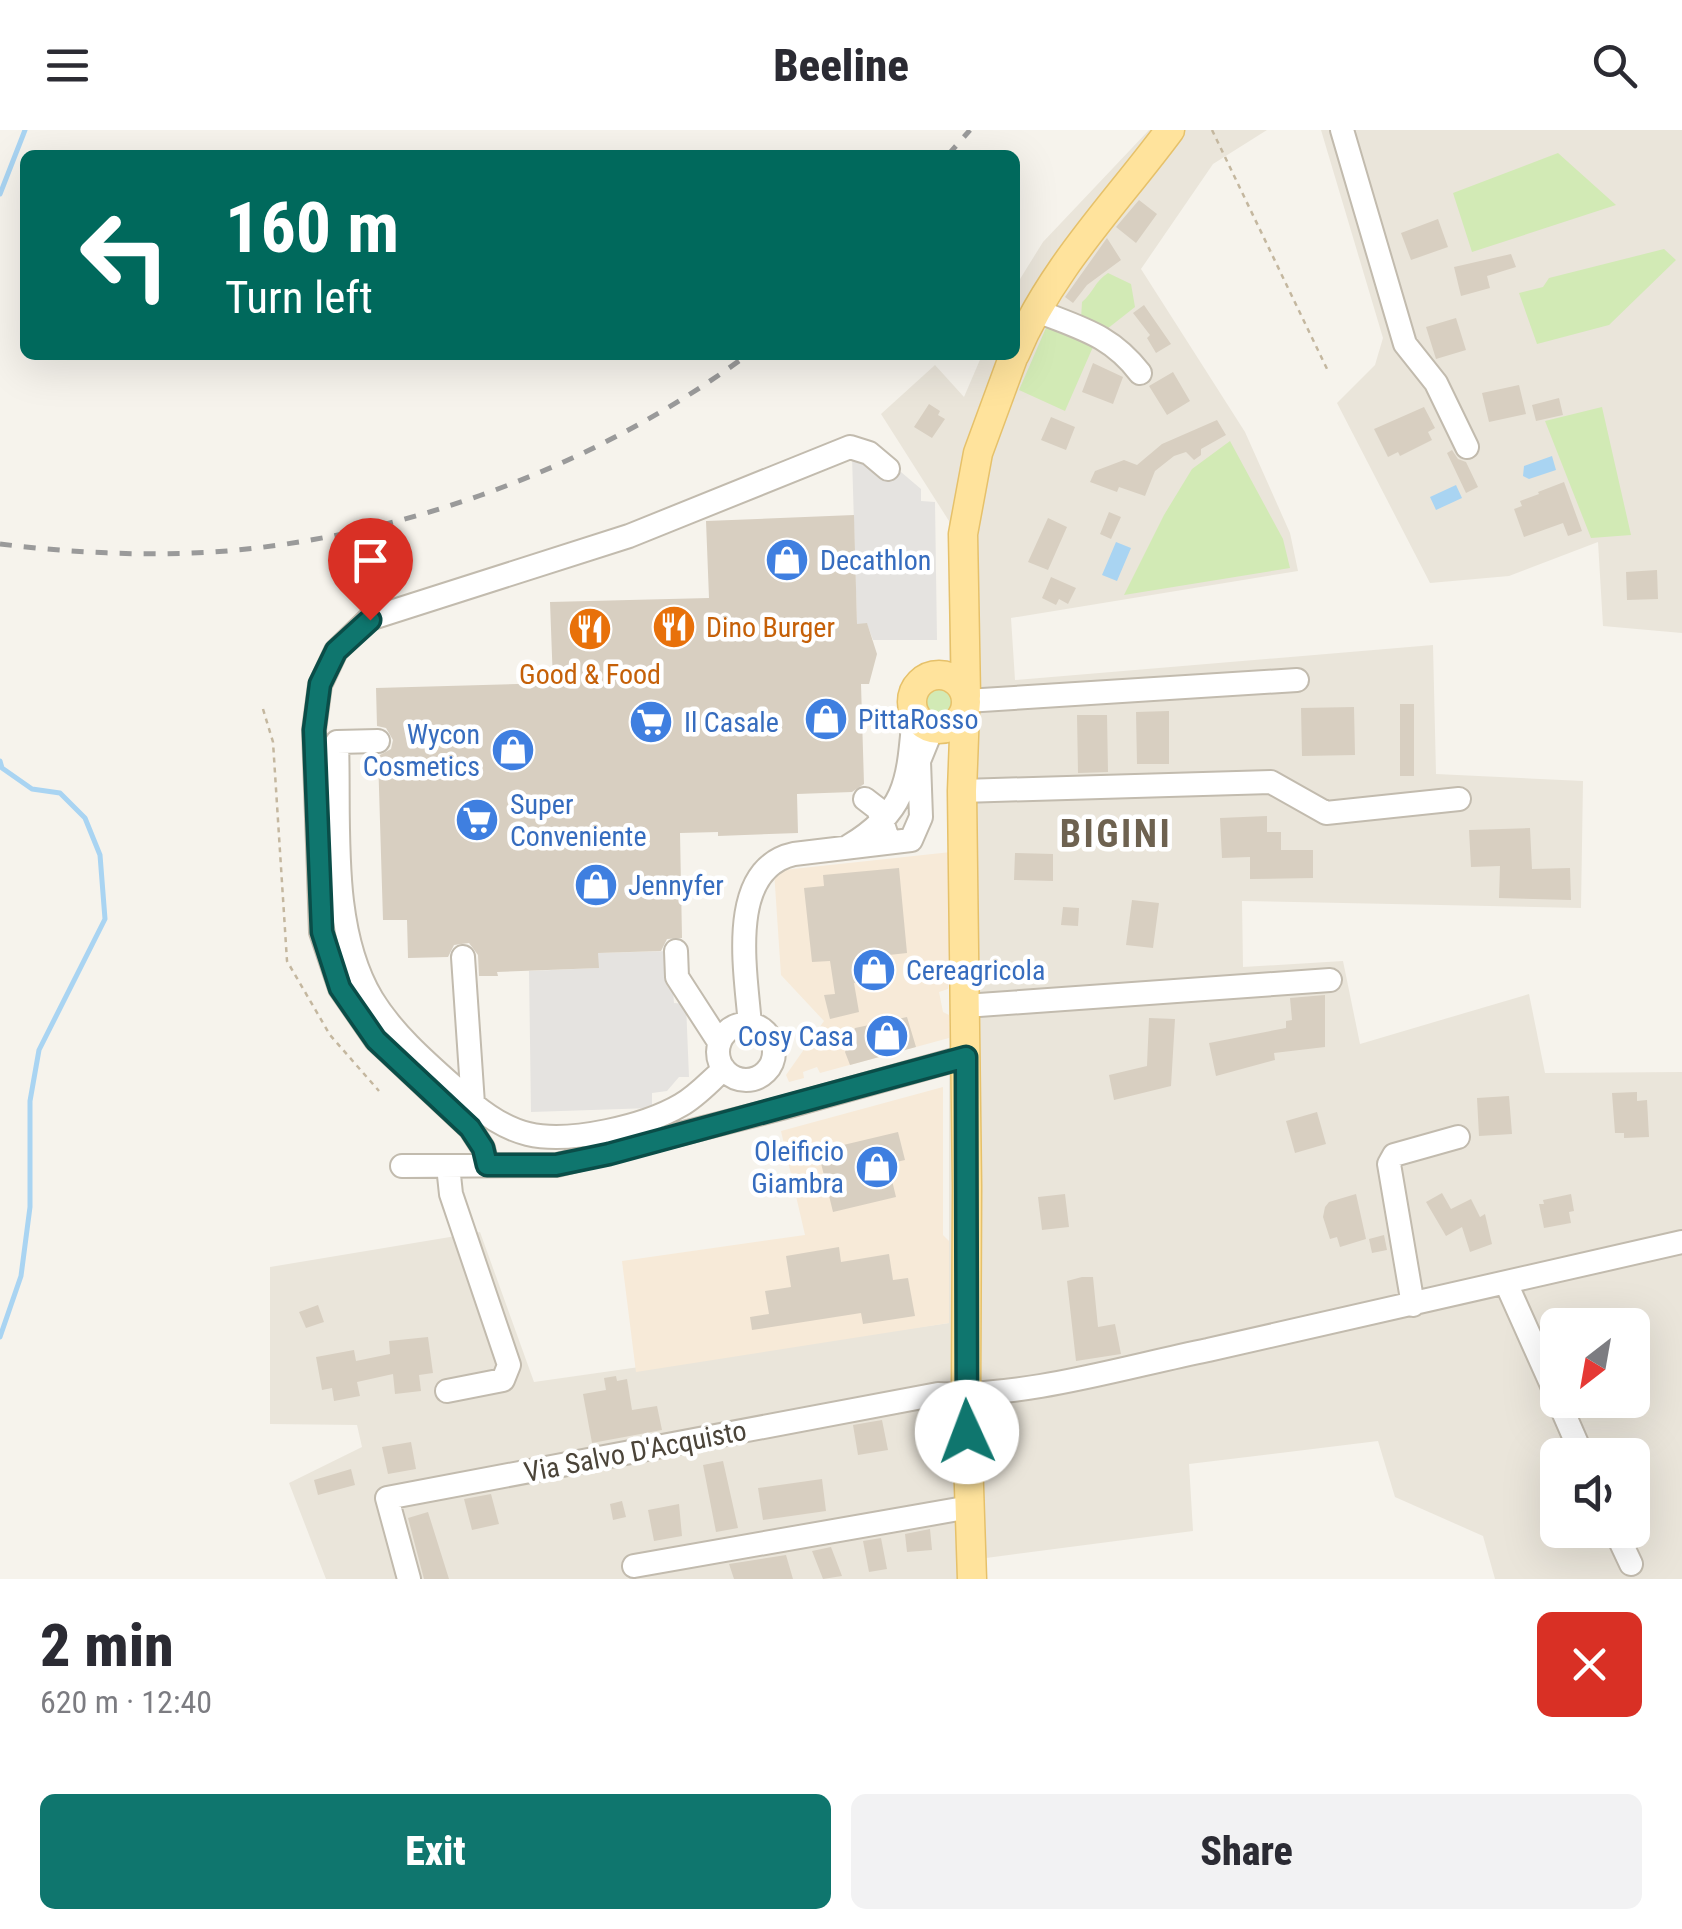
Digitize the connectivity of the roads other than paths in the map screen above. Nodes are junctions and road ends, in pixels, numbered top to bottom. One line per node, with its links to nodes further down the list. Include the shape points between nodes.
1 (1170, 130): 3 (main road)
2 (1342, 130): 7 (street, via 1406,344 1436,383)
3 (1035, 310): 4 (main road); 6 (street, via 1110,341)
4 (1020, 343)
5 (1013, 360): 9 (main road, via 978,453)
6 (1140, 373)
7 (1467, 447)
8 (888, 469): 33 (street, via 850,446 628,536 370,620 336,651 320,684 314,730 322,932 340,988 376,1040 470,1128)
9 (962, 592): 10 (main road, via 953,636); 12 (main road)
10 (927, 677): 12 (main road, via 951,678); 13 (main road, via 912,696)
11 (1297, 680): 12 (street)
12 (966, 703): 13 (main road, via 954,725); 15 (main road)
13 (927, 724): 15 (main road, via 954,764); 18 (street); 19 (street, via 918,760 920,817 914,836)
14 (378, 741): 30 (street, via 337,742 350,956 373,1001 407,1044)
15 (962, 791): 17 (street, via 1271,782 1326,813); 24 (main road)
16 (866, 799): 18 (street)
17 (1459, 799)
18 (883, 823): 19 (street, via 888,837); 20 (street)
19 (901, 844): 20 (street)
20 (844, 848): 25 (street, via 776,858 761,872 743,948)
21 (676, 951): 26 (street, via 677,977)
22 (463, 957): 30 (street)
23 (1330, 980): 24 (street)
24 (965, 1006): 27 (main road)
25 (750, 1025): 26 (street, via 735,1026); 29 (street, via 772,1043 772,1062)
26 (719, 1042): 28 (street)
27 (966, 1057): 31 (street); 41 (main road)
28 (724, 1069): 29 (street, via 743,1080); 30 (street, via 684,1104 650,1120 577,1135 510,1129)
29 (762, 1074): 31 (street, via 772,1080)
30 (473, 1104)
31 (782, 1108): 33 (street, via 556,1165)
32 (1458, 1137): 38 (street, via 1394,1155 1389,1164)
33 (487, 1165): 35 (street)
34 (402, 1166): 35 (street)
35 (448, 1166): 40 (street, via 451,1194 509,1365 504,1380)
36 (1682, 1242): 37 (street)
37 (1506, 1283): 38 (street); 39 (street)
38 (1413, 1305): 41 (street, via 1052,1383)
39 (1540, 1360)
40 (447, 1392)
41 (966, 1395): 42 (main road); 46 (street, Via Salvo D'Acquisto, via 938,1394 387,1498)
42 (970, 1507): 45 (street); 47 (main road)
43 (1624, 1548): 44 (street)
44 (1631, 1564)
45 (634, 1566)
46 (409, 1579)
47 (972, 1579)

